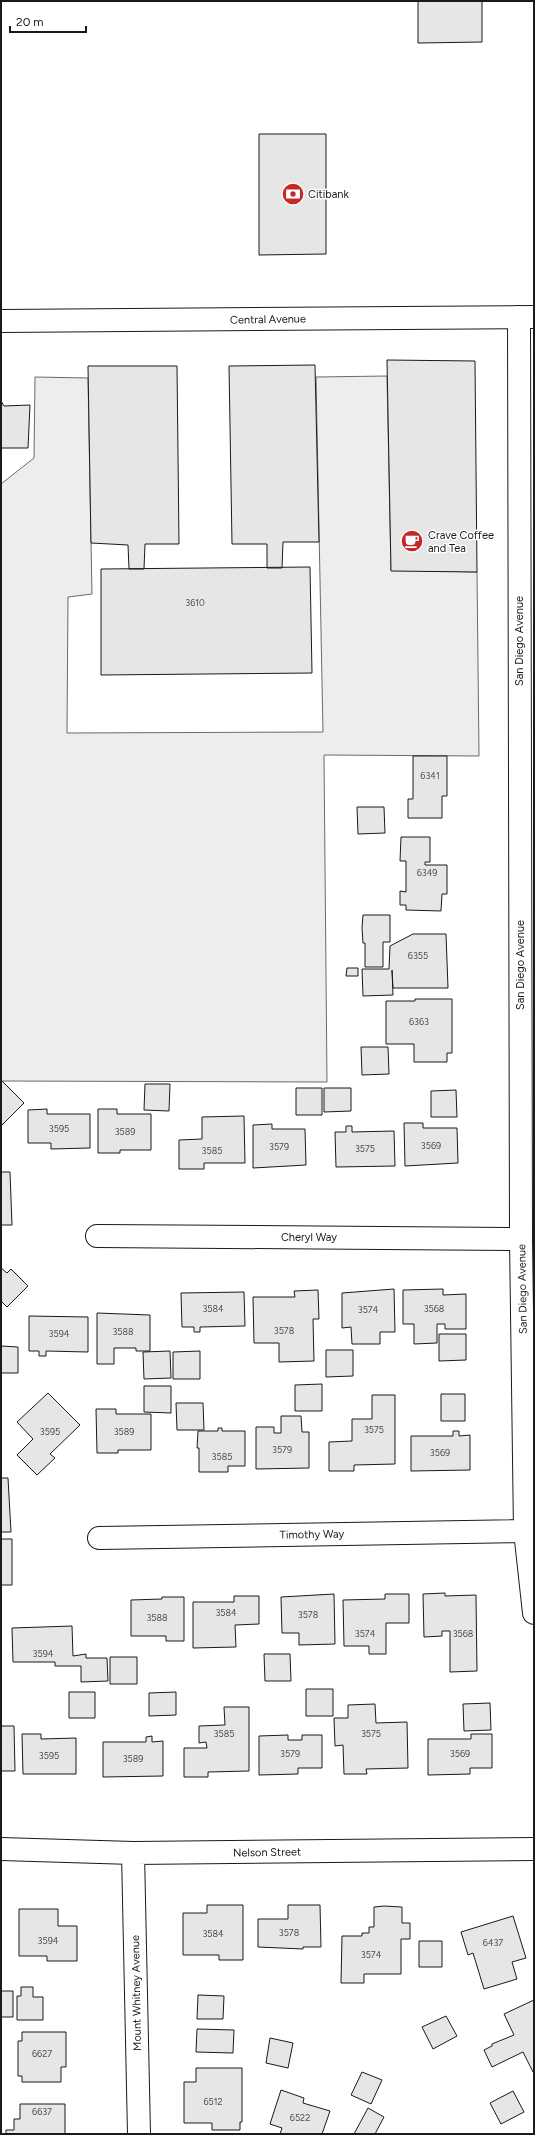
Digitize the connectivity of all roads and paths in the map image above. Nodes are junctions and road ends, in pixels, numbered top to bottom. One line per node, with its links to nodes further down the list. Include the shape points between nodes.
1 (526, 317): 2 (street, Central Avenue); 4 (street, San Diego Avenue)
2 (1, 321)
3 (97, 1236): 4 (street, Cheryl Way)
4 (521, 1239): 5 (street, San Diego Avenue)
5 (525, 1531): 6 (street, Timothy Way); 7 (street, San Diego Avenue)
6 (100, 1538)
7 (534, 1613)
8 (1, 1849): 10 (street, Nelson Street)
9 (534, 1849): 10 (street, Nelson Street)
10 (134, 1853): 11 (street, Mount Whitney Avenue)
11 (139, 2134)

